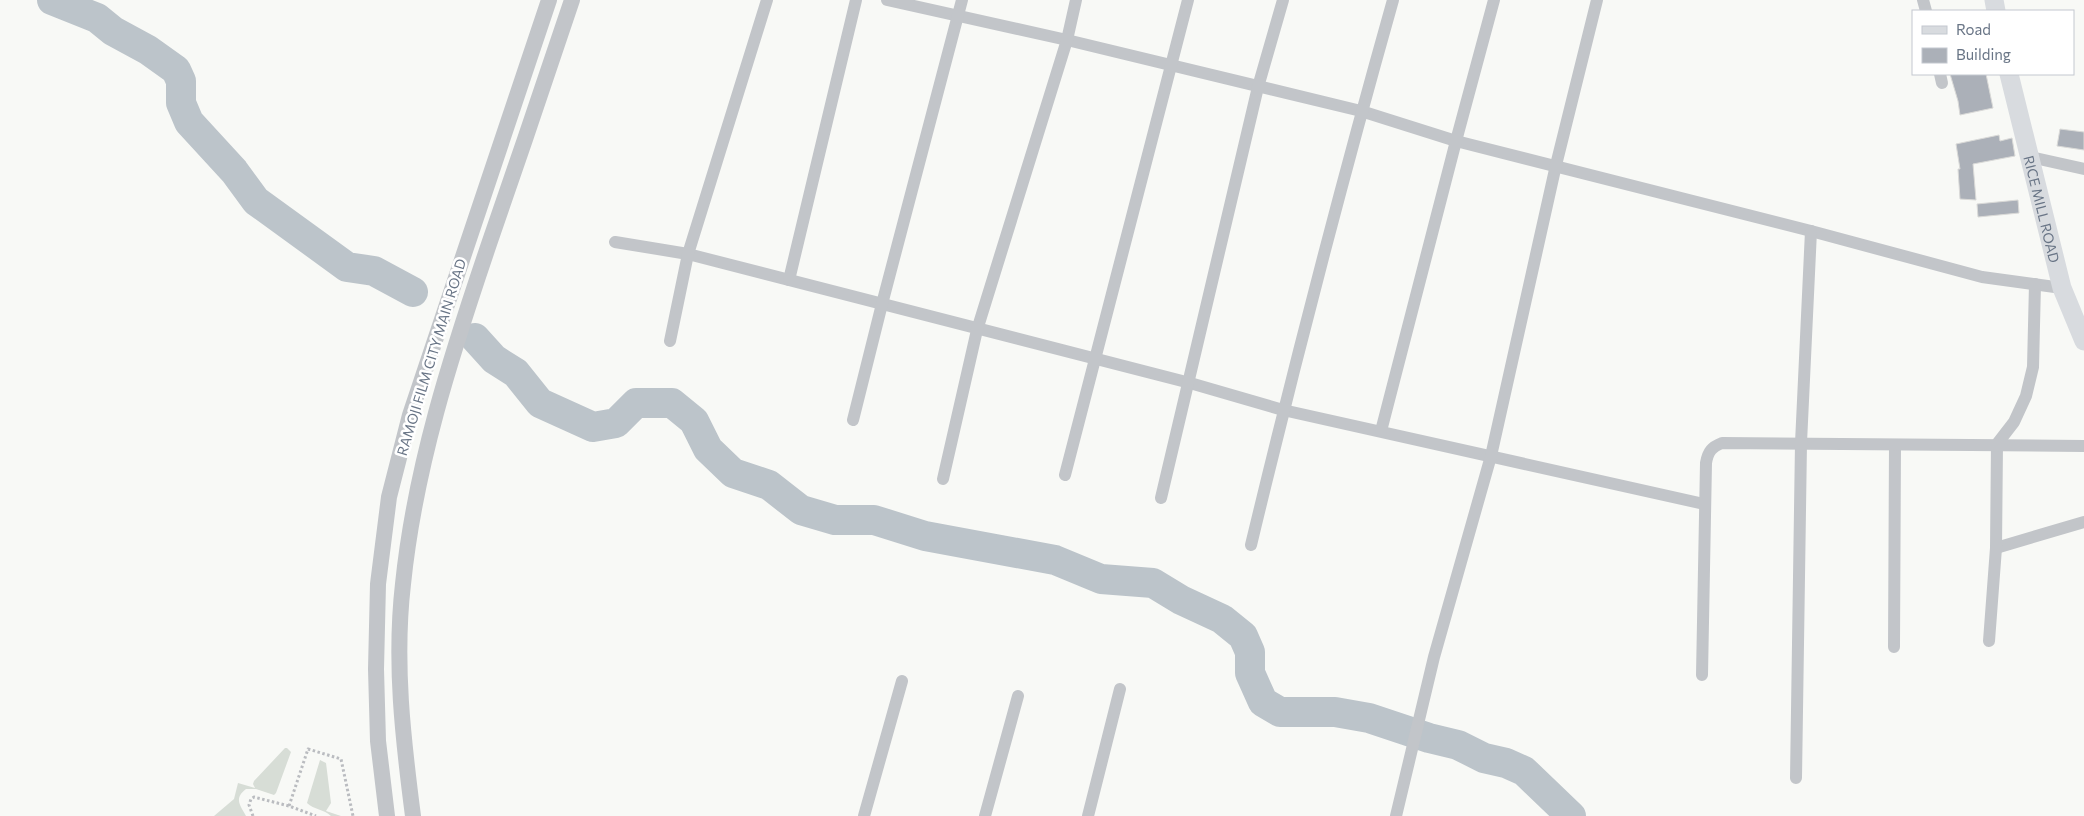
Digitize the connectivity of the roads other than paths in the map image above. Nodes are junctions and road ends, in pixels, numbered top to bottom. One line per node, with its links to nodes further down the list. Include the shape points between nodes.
1 (548, 0): 57 (street, RAMOJI FILM CITY MAIN ROAD, via 413,406 389,497 378,584 376,669 378,742)
2 (572, 0): 58 (street, RAMOJI FILM CITY MAIN ROAD, via 454,346 414,501 402,585 399,669 403,740)
3 (767, 0): 25 (street)
4 (856, 0): 26 (street)
5 (887, 0): 13 (street)
6 (962, 0): 13 (street)
7 (1076, 0): 14 (street)
8 (1188, 0): 15 (street)
9 (1283, 0): 17 (street)
10 (1393, 0): 18 (street)
11 (1494, 0): 19 (street)
12 (1597, 0): 21 (street)
13 (958, 16): 14 (street); 29 (street)
14 (1067, 40): 15 (street); 30 (street)
15 (1170, 66): 17 (street); 33 (street)
16 (2009, 75): 20 (main road, RICE MILL ROAD)
17 (1258, 87): 18 (street); 34 (street)
18 (1361, 111): 19 (street); 35 (street)
19 (1456, 141): 21 (street); 37 (street)
20 (2030, 157): 22 (street); 28 (main road, RICE MILL ROAD)
21 (1556, 165): 23 (street); 42 (street)
22 (2084, 169)
23 (1811, 231): 27 (street, via 1982,278); 38 (street)
24 (615, 242): 25 (street)
25 (688, 254): 26 (street); 31 (street)
26 (788, 280): 29 (street)
27 (2035, 284): 28 (street); 39 (street, via 2033,367 2026,396 2014,422)
28 (2062, 288): 32 (main road, RICE MILL ROAD)
29 (882, 304): 30 (street); 36 (street)
30 (977, 330): 33 (street); 44 (street)
31 (670, 341)
32 (2084, 341)
33 (1095, 360): 34 (street); 43 (street)
34 (1190, 383): 35 (street); 45 (street)
35 (1283, 410): 37 (street); 48 (street)
36 (853, 420)
37 (1381, 430): 42 (street)
38 (1801, 443): 40 (street); 46 (street, via 1722,443 1714,446 1706,463); 56 (street)
39 (1997, 444): 40 (street); 41 (street); 49 (street)
40 (1895, 445): 51 (street)
41 (2084, 446)
42 (1491, 456): 46 (street); 62 (street, via 1434,657)
43 (1065, 475)
44 (943, 479)
45 (1161, 498)
46 (1704, 504): 52 (street)
47 (2084, 522): 49 (street)
48 (1251, 545)
49 (1996, 548): 50 (street)
50 (1990, 641)
51 (1894, 647)
52 (1702, 675)
53 (902, 681): 59 (street)
54 (1120, 689): 61 (street)
55 (1018, 696): 60 (street)
56 (1796, 778)
57 (387, 816)
58 (413, 816)
59 (864, 816)
60 (985, 816)
61 (1088, 816)
62 (1396, 816)

